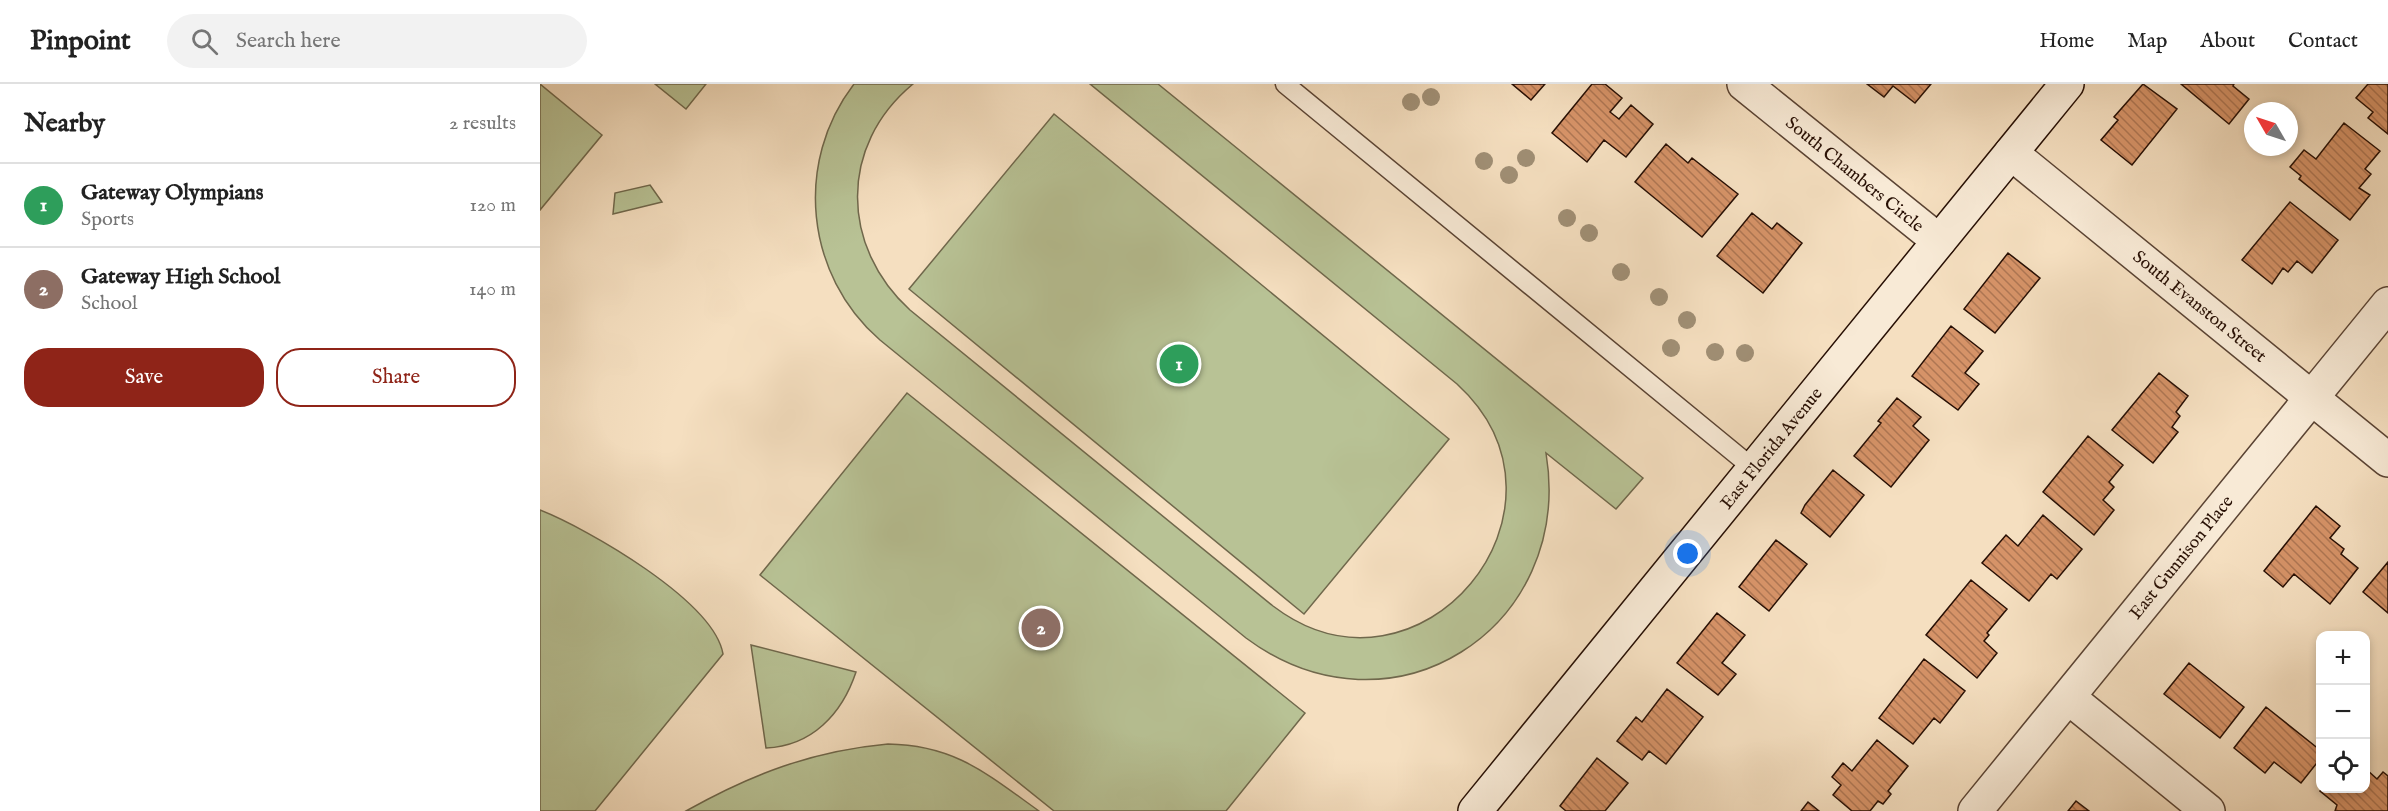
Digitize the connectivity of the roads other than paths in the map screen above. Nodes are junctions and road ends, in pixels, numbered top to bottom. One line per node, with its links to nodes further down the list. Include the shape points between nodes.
1 (1285, 84): 9 (lane)
2 (1744, 84): 5 (street, South Chambers Circle)
3 (2067, 84): 4 (street, East Florida Avenue)
4 (2011, 153): 5 (street, East Florida Avenue); 7 (street, South Evanston Street)
5 (1939, 240): 9 (street, East Florida Avenue)
6 (2388, 304): 7 (street, East Gunnison Place)
7 (2312, 398): 8 (street, South Evanston Street); 10 (street, East Gunnison Place)
8 (2388, 460)
9 (1754, 469): 11 (street, East Florida Avenue)
10 (2068, 697): 12 (street, East Gunnison Place); 13 (street)
11 (1475, 811)
12 (1975, 811)
13 (2208, 811)

